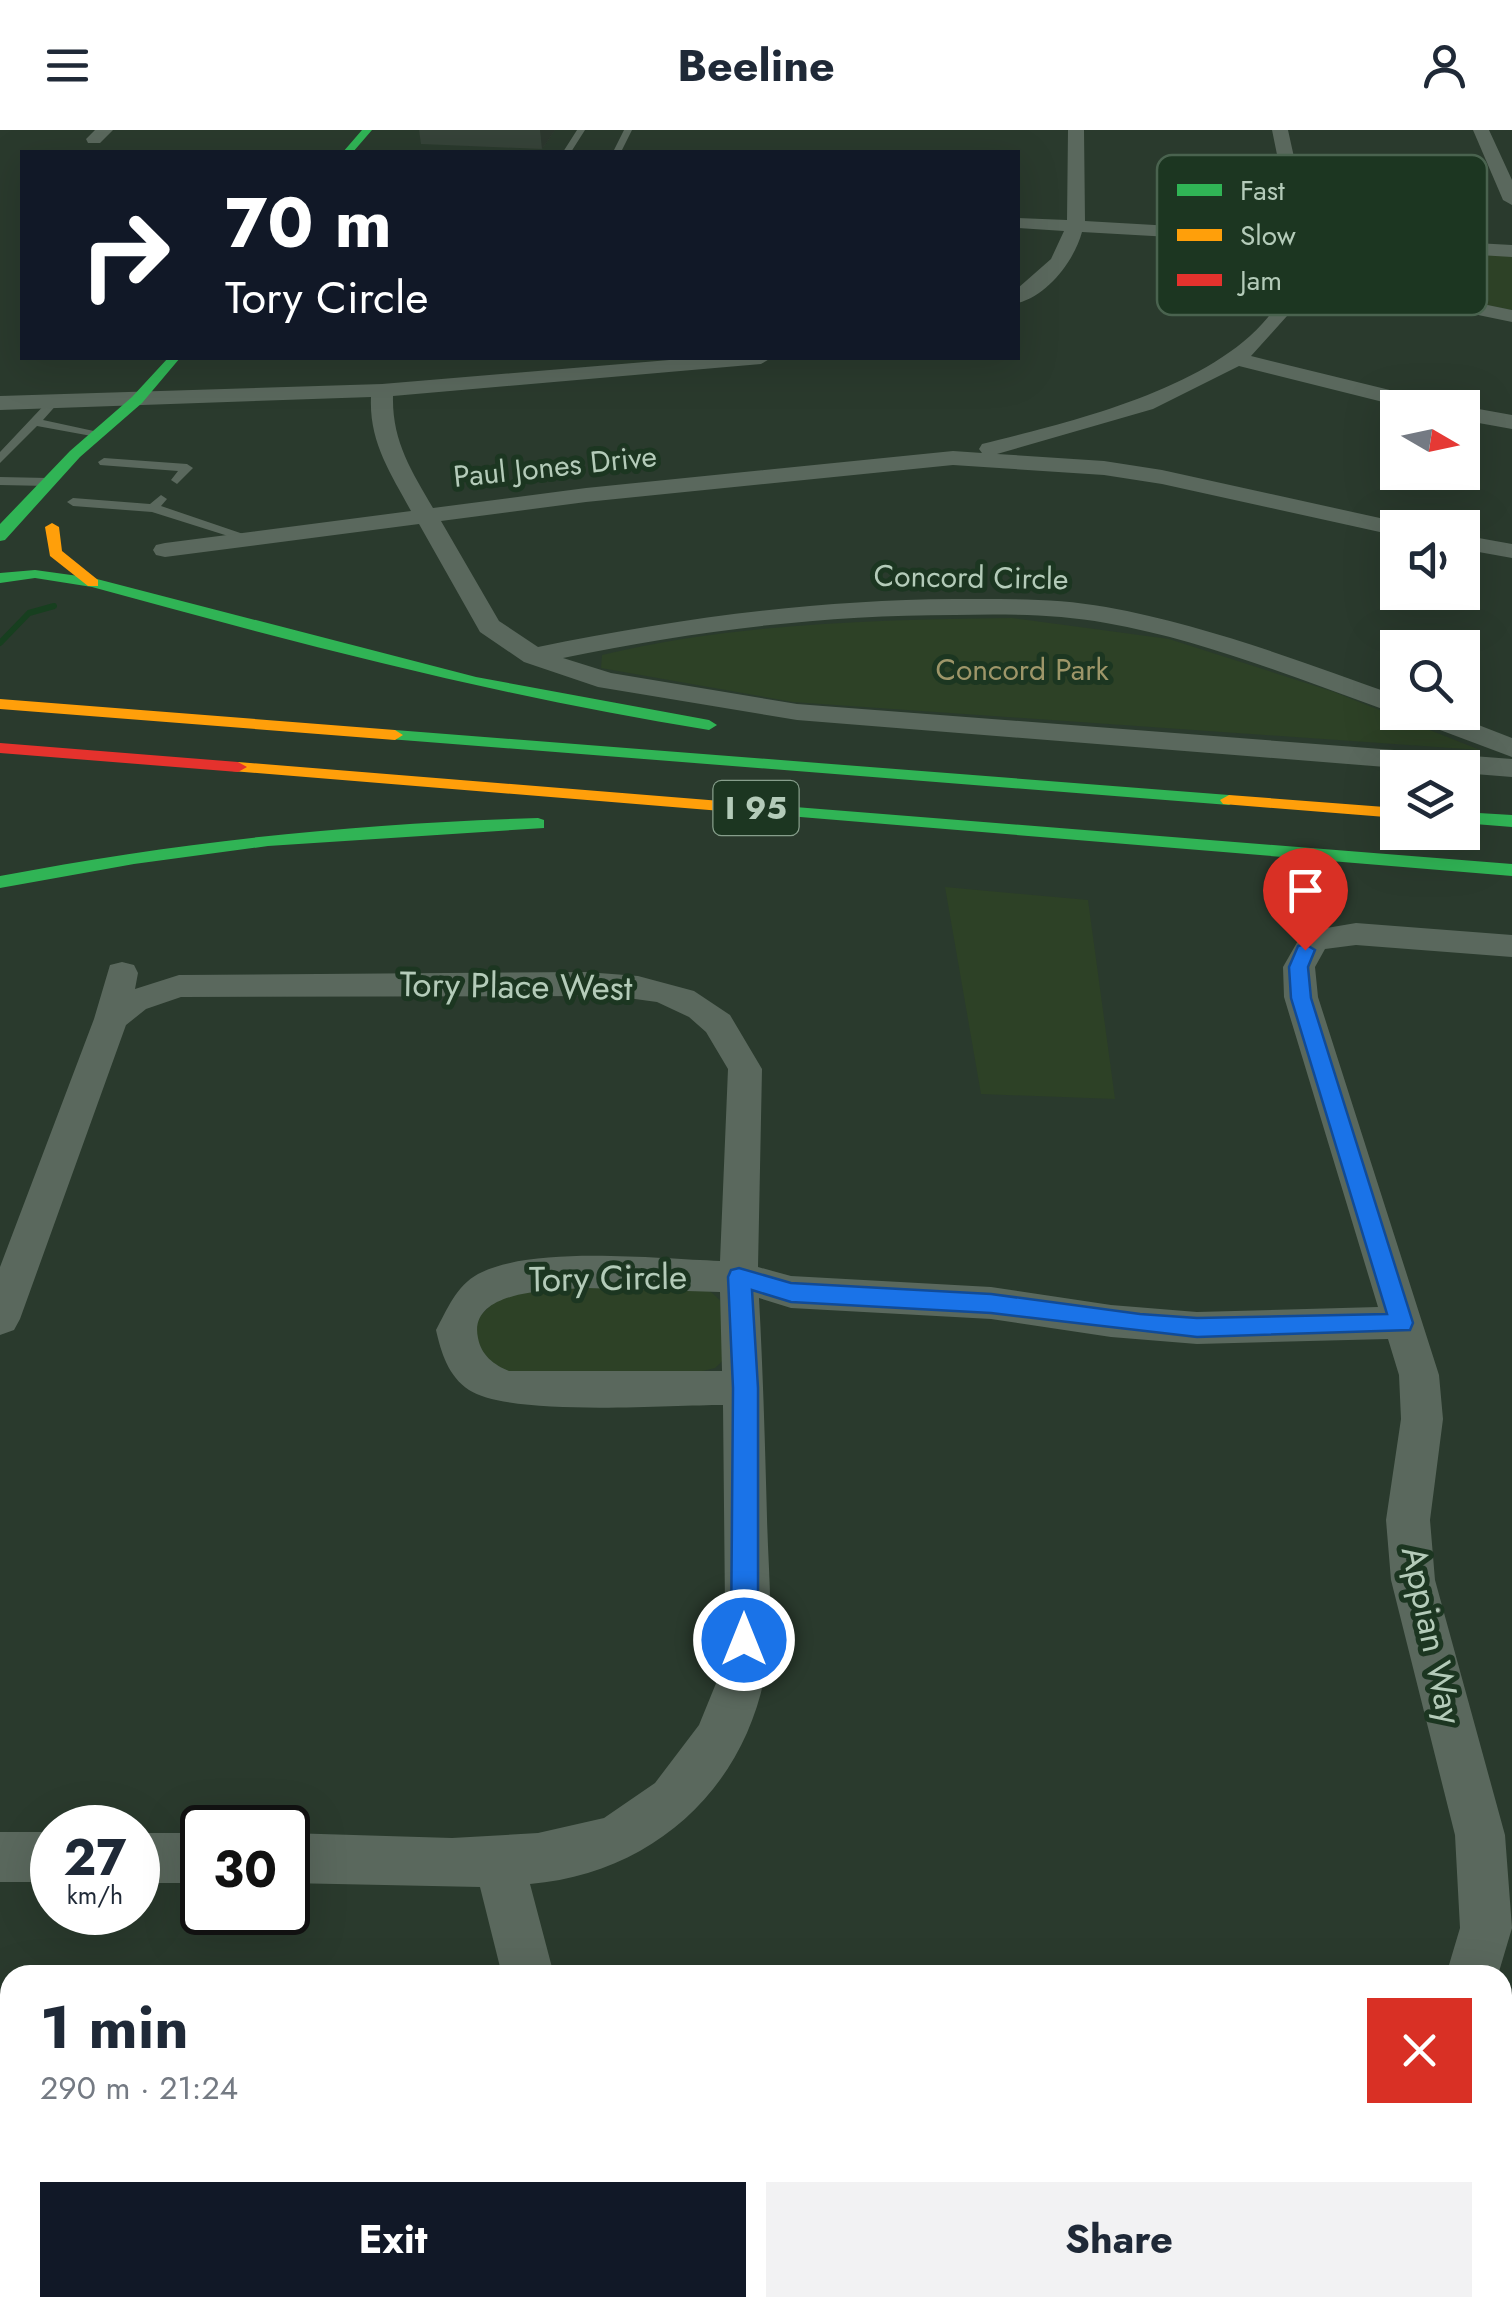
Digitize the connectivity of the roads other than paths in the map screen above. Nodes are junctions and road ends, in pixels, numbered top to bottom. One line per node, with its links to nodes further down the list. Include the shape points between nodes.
1 (367, 130): 5 (main road)
2 (1076, 130): 9 (street)
3 (1280, 130): 6 (street)
4 (1481, 130): 7 (street)
5 (350, 150)
6 (1285, 155)
7 (1512, 200)
8 (1020, 223): 9 (street)
9 (1074, 227): 10 (street); 13 (street, via 1065,258)
10 (1157, 232)
11 (1487, 250): 12 (street)
12 (1512, 251)
13 (1020, 295)
14 (1487, 311): 16 (street)
15 (1277, 315): 19 (street)
16 (1512, 316)
17 (172, 360): 22 (main road)
18 (737, 360): 20 (street)
19 (1236, 360): 21 (street); 28 (street, Paul Jones Drive)
20 (382, 390): 22 (street); 42 (street, via 387,447)
21 (1380, 395)
22 (136, 400): 23 (street); 29 (main road); 32 (main road)
23 (53, 402): 24 (street); 26 (lane)
24 (0, 403)
25 (1480, 416): 27 (street)
26 (34, 422): 29 (lane); 31 (lane)
27 (1512, 422)
28 (1088, 426): 30 (street, Paul Jones Drive); 35 (street, via 1085,440)
29 (97, 432): 40 (main road)
30 (953, 458): 35 (street, Paul Jones Drive); 42 (street, Paul Jones Drive)
31 (0, 459)
32 (104, 462): 33 (lane); 41 (main road)
33 (147, 465): 34 (lane); 36 (lane)
34 (165, 466): 37 (lane); 38 (lane, via 186,468)
35 (1104, 468): 43 (street, Paul Jones Drive)
36 (137, 478)
37 (156, 478)
38 (176, 480)
39 (0, 481): 40 (lane)
40 (48, 482): 45 (main road)
41 (73, 502): 44 (main road); 46 (lane, via 157,503)
42 (427, 514): 46 (street, Paul Jones Drive); 52 (street, via 480,614 502,638)
43 (1380, 525)
44 (52, 527): 50 (main road); 51 (main road, via 55,553)
45 (4, 531)
46 (249, 538): 48 (street, Paul Jones Drive)
47 (1480, 545): 49 (street)
48 (165, 550)
49 (1512, 551)
50 (4, 581): 51 (main road, via 35,574)
51 (93, 582): 55 (main road, via 465,682)
52 (533, 656): 53 (street, Concord Circle, via 670,627 787,612 1056,608 1178,632); 62 (street, via 608,680 797,712)
53 (1380, 699)
54 (0, 704): 63 (main road, I 95)
55 (742, 729)
56 (1465, 730): 60 (street)
57 (779, 733): 58 (main road)
58 (817, 738)
59 (0, 748): 69 (main road, I 95)
60 (1512, 748)
61 (1007, 760): 63 (main road)
62 (1512, 768)
63 (1308, 806): 64 (main road, I 95)
64 (1380, 811)
65 (1480, 818): 66 (main road)
66 (1512, 821)
67 (556, 824): 71 (main road, via 444,823 237,839)
68 (938, 847): 69 (main road, via 1099,856)
69 (1314, 853): 70 (main road, I 95)
70 (1512, 870)
71 (0, 882)
72 (1512, 946): 77 (street, Appian Way, via 1356,934 1314,940 1298,967 1301,998)
73 (122, 974): 74 (street)
74 (110, 1019): 75 (street, Tory Place West, via 134,1001 179,986 586,982 683,996 732,1038 745,1069); 76 (street)
75 (739, 1277): 77 (street, Tory Circle, via 791,1292 991,1303 1197,1328); 78 (street, Tory Place West); 78 (street, Tory Circle, via 526,1276 490,1286 468,1305 456,1330 471,1366 507,1388)
76 (2, 1306)
77 (1402, 1323): 84 (street, Appian Way, via 1419,1374 1422,1419 1408,1520 1413,1580 1480,1835 1486,1928)
78 (745, 1388): 82 (street, Tory Place West, via 744,1640 738,1693 716,1748 662,1809 614,1840 572,1854)
79 (0, 1858): 80 (street)
80 (30, 1858)
81 (310, 1858): 82 (street, Tory Place West)
82 (499, 1860): 83 (street)
83 (525, 1965)
84 (1475, 1965)

